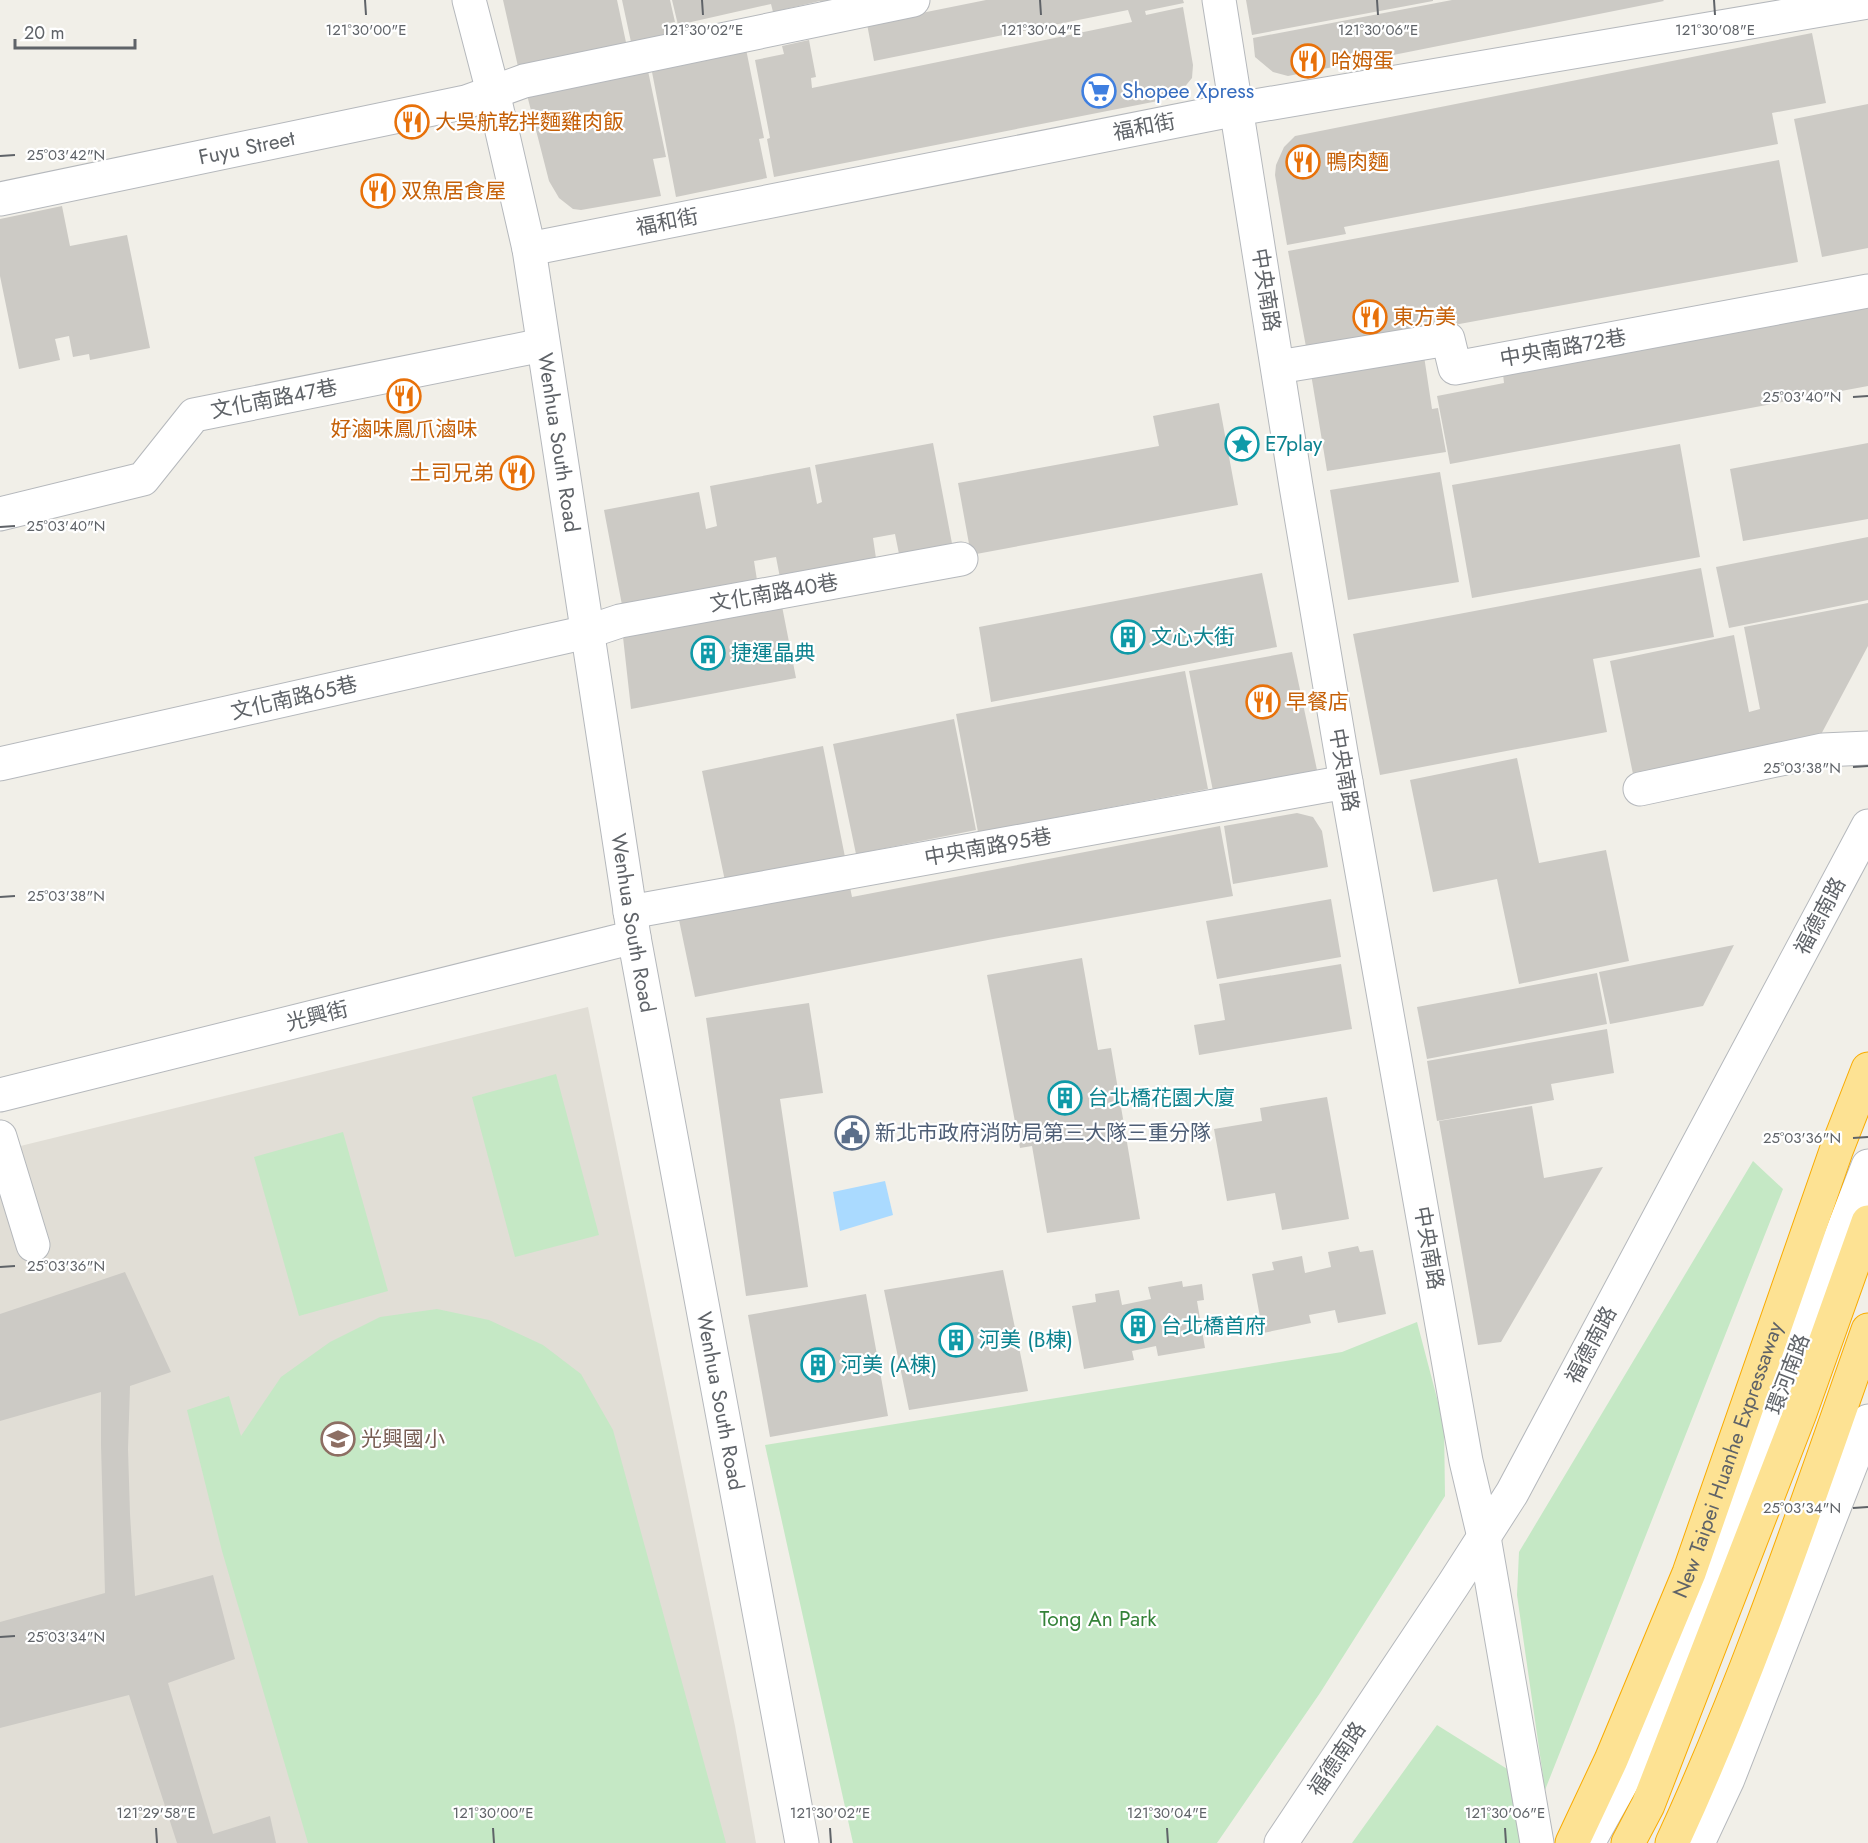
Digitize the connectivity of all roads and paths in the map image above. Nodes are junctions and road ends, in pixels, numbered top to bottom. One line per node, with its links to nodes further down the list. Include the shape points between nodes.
1 (469, 0): 5 (street, Wenhua South Road)
2 (913, 0): 5 (street, Fuyu Street, via 524,81)
3 (1219, 0): 6 (street, 中央南路)
4 (1868, 2): 6 (street, 福和街)
5 (493, 92): 7 (street, Fuyu Street, via 466,102); 8 (street, Wenhua South Road)
6 (1236, 109): 8 (street, 福和街); 11 (street, 中央南路)
7 (0, 199)
8 (529, 249): 10 (street, Wenhua South Road)
9 (1868, 291): 11 (street, 中央南路72巷, via 1455,368 1448,339)
10 (543, 345): 12 (street, 文化南路47巷, via 194,415 143,479); 14 (street, Wenhua South Road)
11 (1278, 367): 17 (street, 中央南路)
12 (0, 514)
13 (962, 559): 14 (street, 文化南路40巷, via 620,621)
14 (587, 632): 16 (street, 文化南路65巷); 20 (street, Wenhua South Road)
15 (1868, 748): 18 (street, via 1824,750)
16 (0, 764)
17 (1346, 782): 20 (street, 中央南路95巷); 29 (street, 中央南路, via 1466,1461)
18 (1640, 789)
19 (1868, 826): 29 (street, 福德南路, via 1512,1493)
20 (632, 924): 22 (street, 光興街); 30 (street, Wenhua South Road)
21 (1868, 1069): 33 (highway, New Taipei Huanhe Expressaway, via 1689,1573)
22 (0, 1095)
23 (0, 1137): 26 (street)
24 (1868, 1166): 34 (street, 環河南路, via 1646,1739)
25 (1868, 1222): 35 (highway, via 1800,1413 1648,1805)
26 (33, 1245)
27 (1868, 1330): 36 (highway, via 1769,1610 1706,1770)
28 (1868, 1421): 37 (street, via 1728,1779)
29 (1484, 1537): 31 (street, 福德南路); 32 (street, 中央南路)
30 (802, 1843)
31 (1281, 1843)
32 (1537, 1843)
33 (1572, 1843)
34 (1588, 1843)
35 (1628, 1843)
36 (1672, 1843)
37 (1698, 1843)

